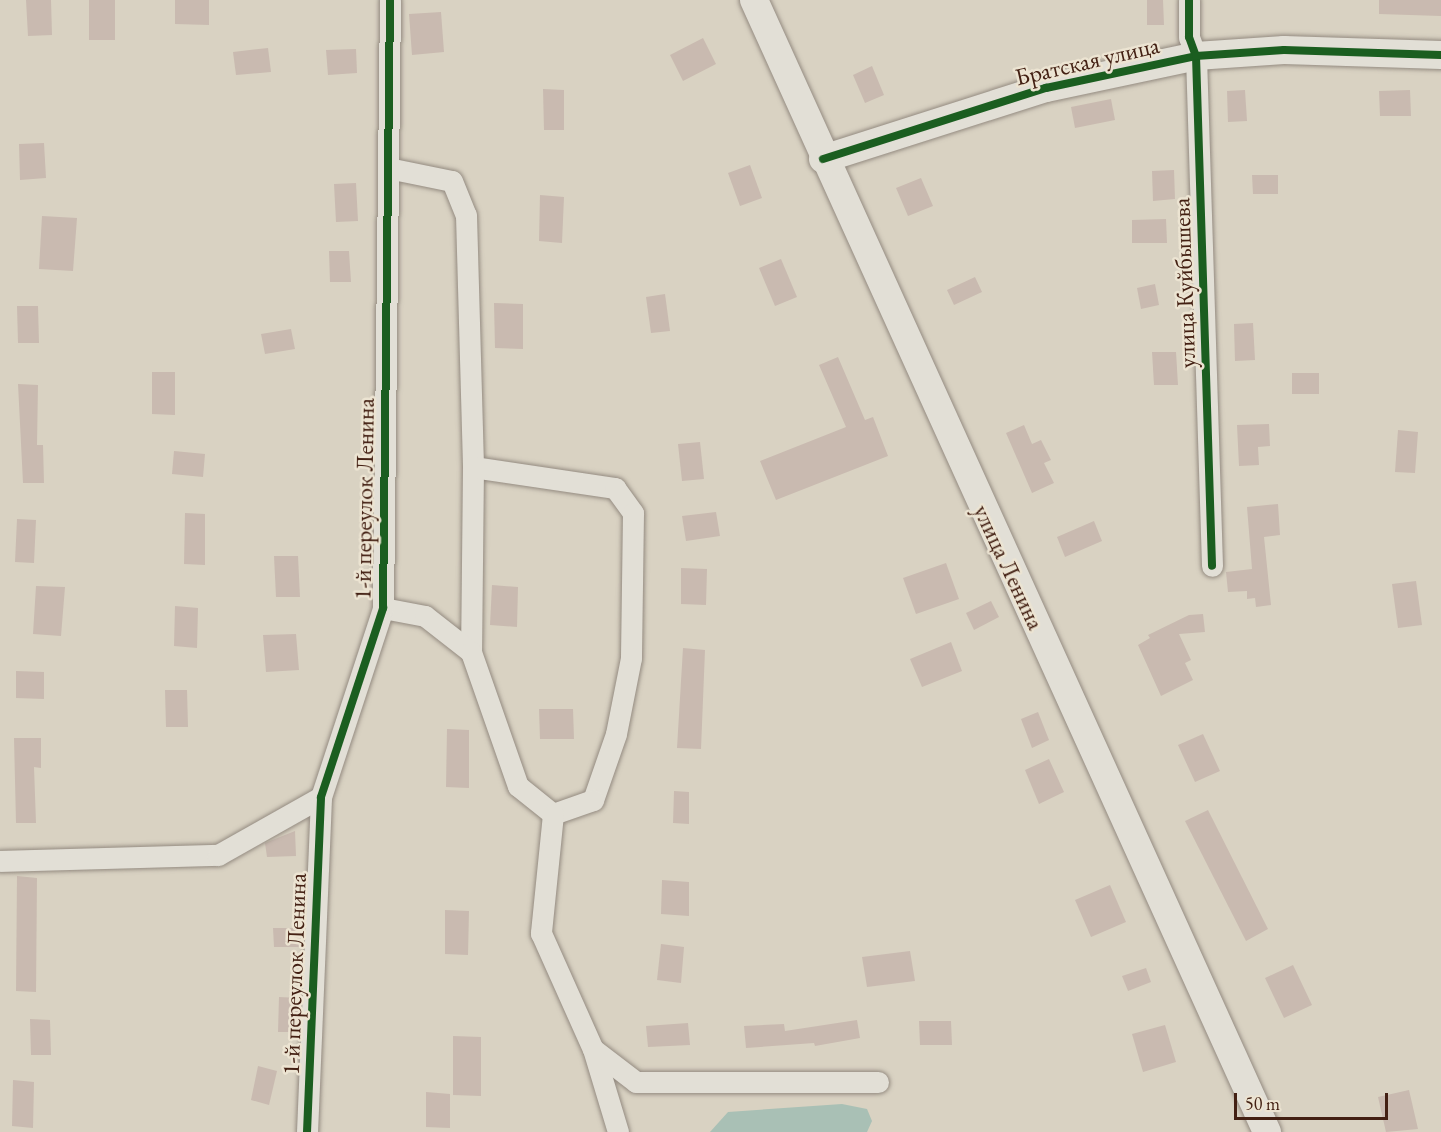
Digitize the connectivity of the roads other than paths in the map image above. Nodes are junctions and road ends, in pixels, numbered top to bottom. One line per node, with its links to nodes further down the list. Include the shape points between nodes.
1 (390, 0): 7 (street, 1-й переулок Ленина)
2 (754, 0): 6 (main road, улица Ленина)
3 (1189, 0): 5 (street, улица Куйбышева, via 1189,37)
4 (1441, 55): 5 (main road, Братская улица, via 1284,50)
5 (1196, 56): 6 (main road, Братская улица, via 1046,88); 9 (street, улица Куйбышева)
6 (824, 159): 19 (main road, улица Ленина)
7 (388, 168): 8 (street, via 452,181 466,215); 10 (street, 1-й переулок Ленина)
8 (473, 467): 11 (street); 13 (street, via 615,488 633,513 631,658 615,734 593,800)
9 (1212, 566)
10 (383, 608): 11 (street, via 425,616); 12 (street, 1-й переулок Ленина)
11 (471, 652): 13 (street, via 518,786)
12 (321, 797): 14 (street, via 218,855); 17 (street, 1-й переулок Ленина)
13 (553, 814): 15 (street, via 541,933)
14 (0, 861)
15 (593, 1049): 16 (street, via 636,1082); 18 (street)
16 (878, 1082)
17 (307, 1132)
18 (618, 1132)
19 (1267, 1132)

